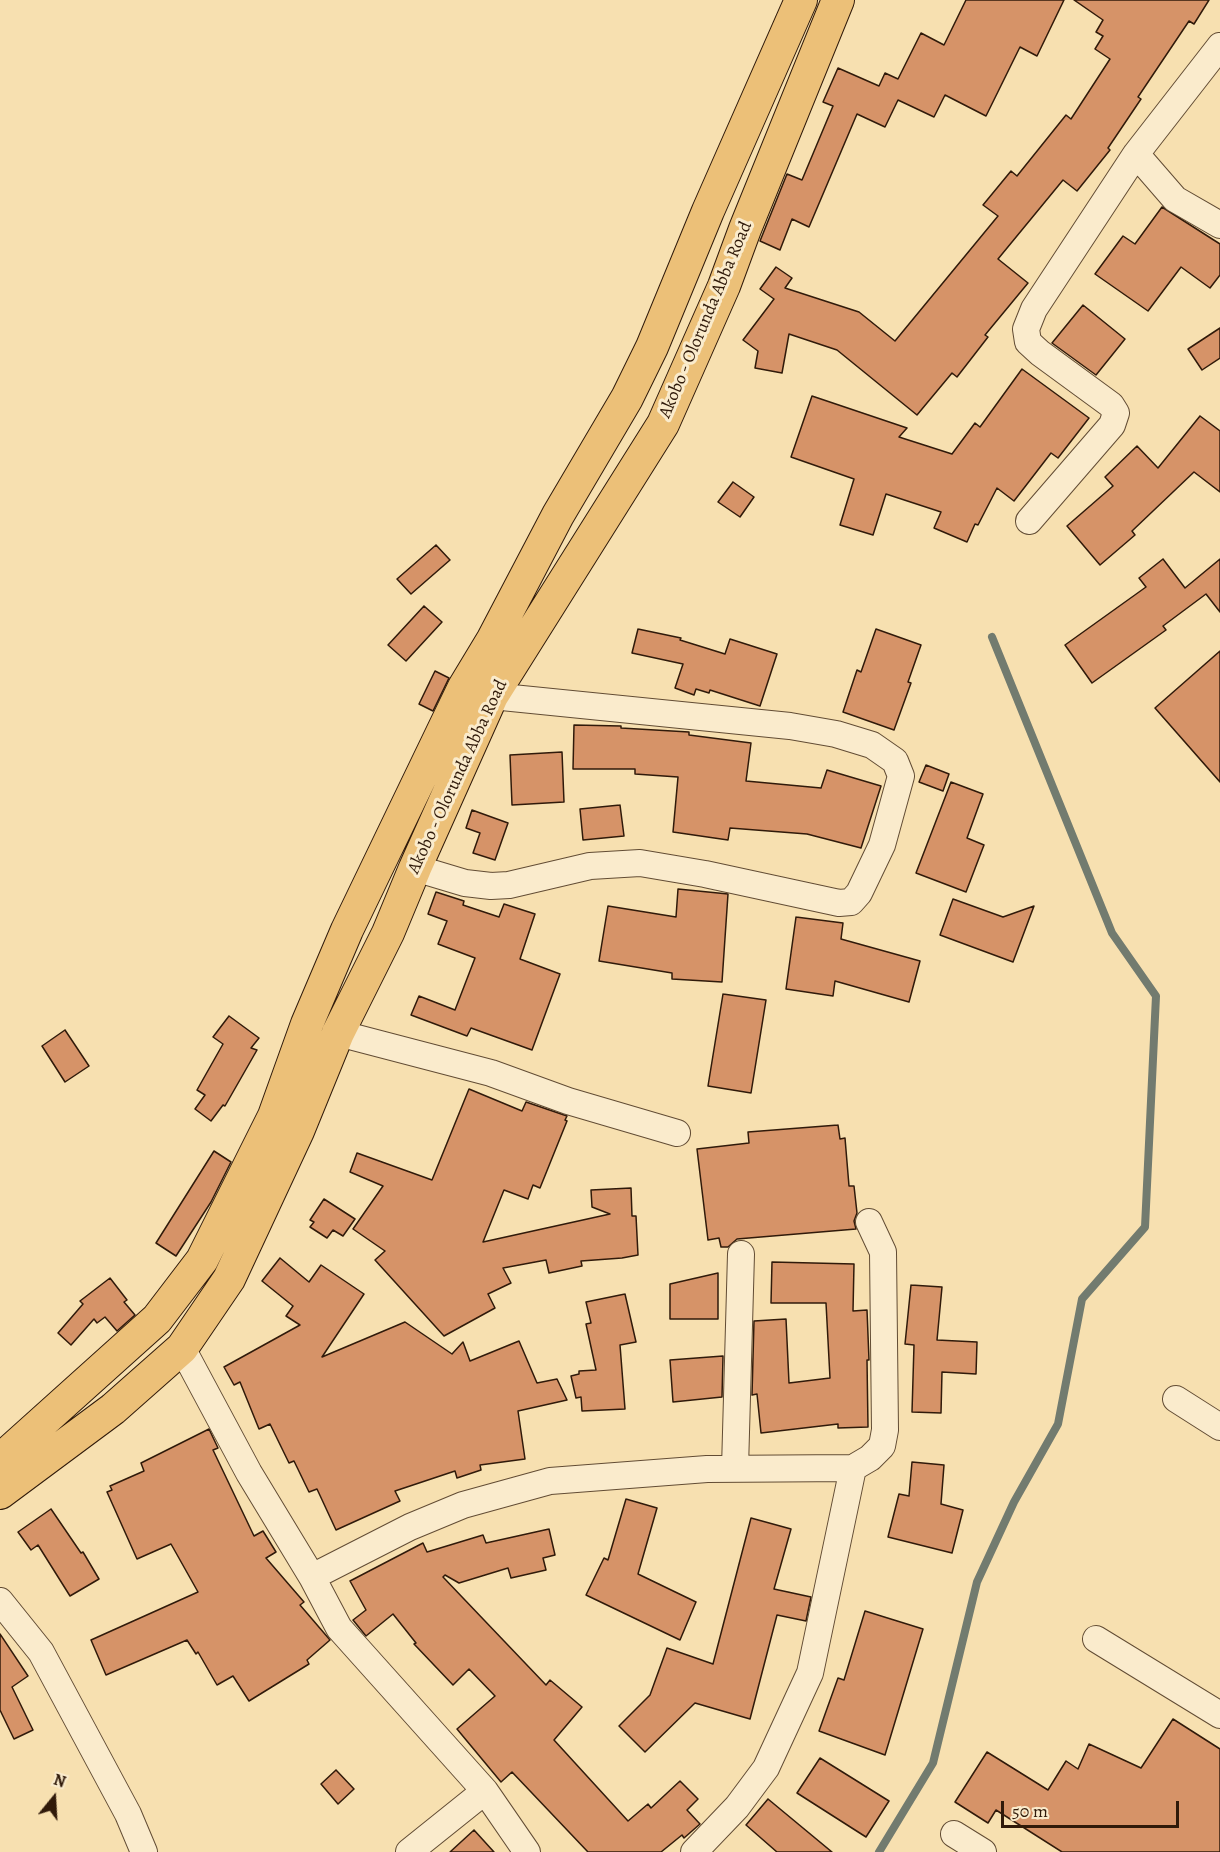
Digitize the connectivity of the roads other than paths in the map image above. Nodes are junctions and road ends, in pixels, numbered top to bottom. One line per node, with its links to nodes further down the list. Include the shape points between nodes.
1 (801, 0): 5 (main road, Akobo - Olorunda Abba Road)
2 (838, 0): 7 (main road, Akobo - Olorunda Abba Road)
3 (1220, 46): 4 (street)
4 (1136, 154): 6 (street, via 1175,199); 8 (street, via 1035,309 1026,329 1028,342 1111,405 1116,413 1112,425)
5 (708, 211): 7 (main road); 18 (main road, Akobo - Olorunda Abba Road, via 627,399 464,687 347,930 274,1116 202,1260 157,1319)
6 (1220, 225)
7 (745, 229): 9 (main road, Akobo - Olorunda Abba Road, via 663,424)
8 (1029, 521)
9 (492, 696): 10 (main road, Akobo - Olorunda Abba Road); 10 (street, via 790,726 865,742 895,761 901,776 882,844 859,893 851,902 838,903 640,863 590,866 491,886 465,883)
10 (415, 868): 11 (main road, Akobo - Olorunda Abba Road)
11 (338, 1034): 12 (street, via 491,1073); 15 (main road, Akobo - Olorunda Abba Road, via 229,1280)
12 (677, 1133)
13 (868, 1222): 21 (street, via 883,1252 885,1430 882,1446)
14 (741, 1254): 20 (street)
15 (182, 1348): 18 (main road, Akobo - Olorunda Abba Road, via 112,1409); 23 (street, via 249,1473)
16 (1176, 1399): 17 (street)
17 (1220, 1427)
18 (36, 1448): 19 (main road, Akobo - Olorunda Abba Road); 22 (main road, Akobo - Olorunda Abba Road)
19 (0, 1461)
20 (735, 1468): 21 (street); 23 (street, via 550,1481 463,1505)
21 (853, 1468): 32 (street, via 810,1673 766,1768 737,1807)
22 (0, 1493)
23 (312, 1576): 27 (street, via 339,1628)
24 (0, 1601): 29 (street, via 41,1652 128,1814)
25 (1096, 1639): 26 (street)
26 (1220, 1715)
27 (485, 1791): 30 (street); 31 (street)
28 (954, 1834): 33 (street)
29 (144, 1852)
30 (409, 1852)
31 (527, 1852)
32 (694, 1852)
33 (983, 1852)

